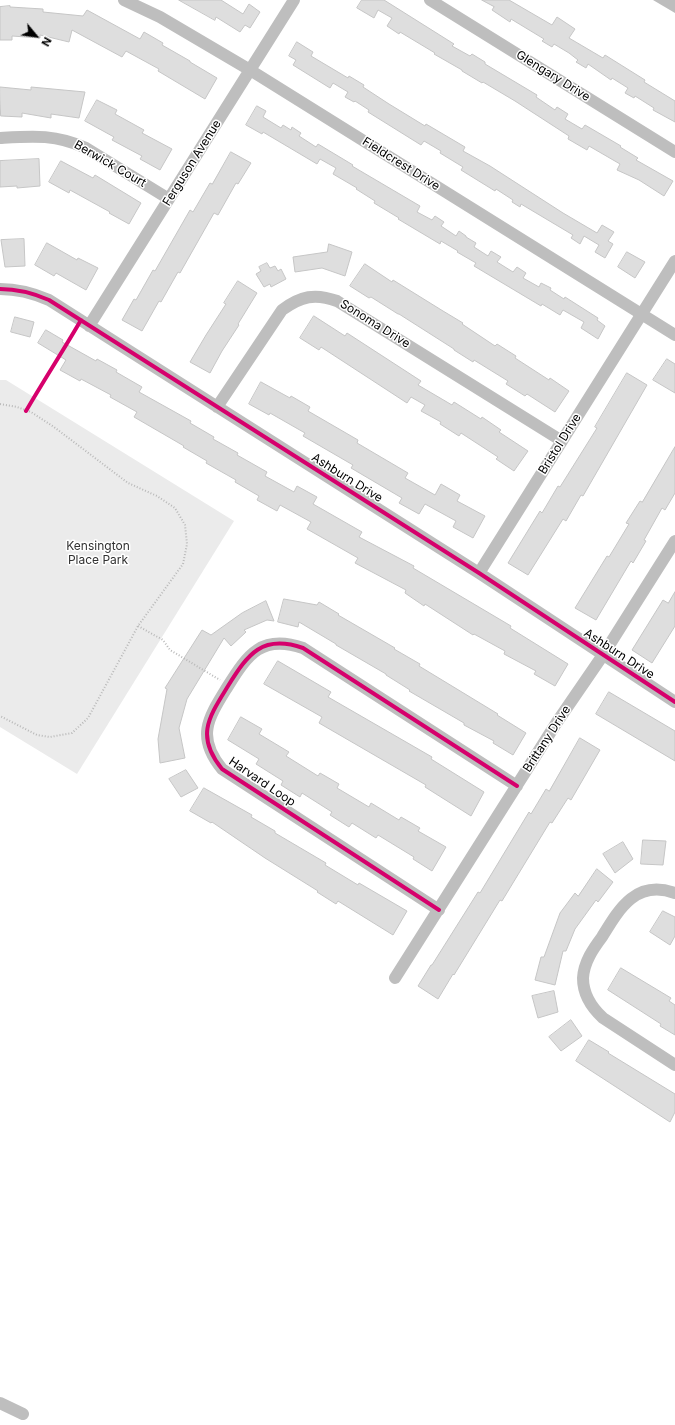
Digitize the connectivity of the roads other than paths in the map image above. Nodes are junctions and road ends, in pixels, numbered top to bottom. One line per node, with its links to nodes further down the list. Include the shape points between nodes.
1 (124, 0): 4 (street, Fieldcrest Drive, via 160,17)
2 (294, 0): 4 (street, Ferguson Avenue)
3 (430, 0): 6 (street, Glengary Drive)
4 (250, 70): 7 (street, Ferguson Avenue); 10 (street, Fieldcrest Drive)
5 (0, 138): 7 (street, Berwick Court, via 40,136 72,141)
6 (675, 152)
7 (169, 199): 11 (street, Ferguson Avenue)
8 (675, 261): 10 (street)
9 (0, 289): 11 (street, Ashburn Drive, via 35,294)
10 (642, 314): 12 (street, Fieldcrest Drive); 14 (street, Bristol Drive)
11 (90, 326): 13 (street, Ashburn Drive)
12 (675, 335)
13 (217, 407): 14 (street, Sonoma Drive, via 282,310 303,298 326,297 338,301); 16 (street, Ashburn Drive)
14 (562, 441): 16 (street, Bristol Drive)
15 (675, 541): 17 (street, Brittany Drive)
16 (479, 573): 17 (street, Ashburn Drive)
17 (603, 655): 18 (street, Ashburn Drive); 19 (street, Brittany Drive)
18 (675, 702)
19 (517, 786): 21 (street, Brittany Drive); 21 (street, Harvard Loop, via 298,646 279,643 256,651 244,662 229,685 208,724 210,749 222,769)
20 (675, 893): 23 (street, via 668,890 645,891 624,903 589,957 583,978 585,990 594,1010)
21 (439, 910): 22 (street, Brittany Drive)
22 (395, 978)
23 (675, 1064)
24 (0, 1403): 25 (street)
25 (23, 1414)

